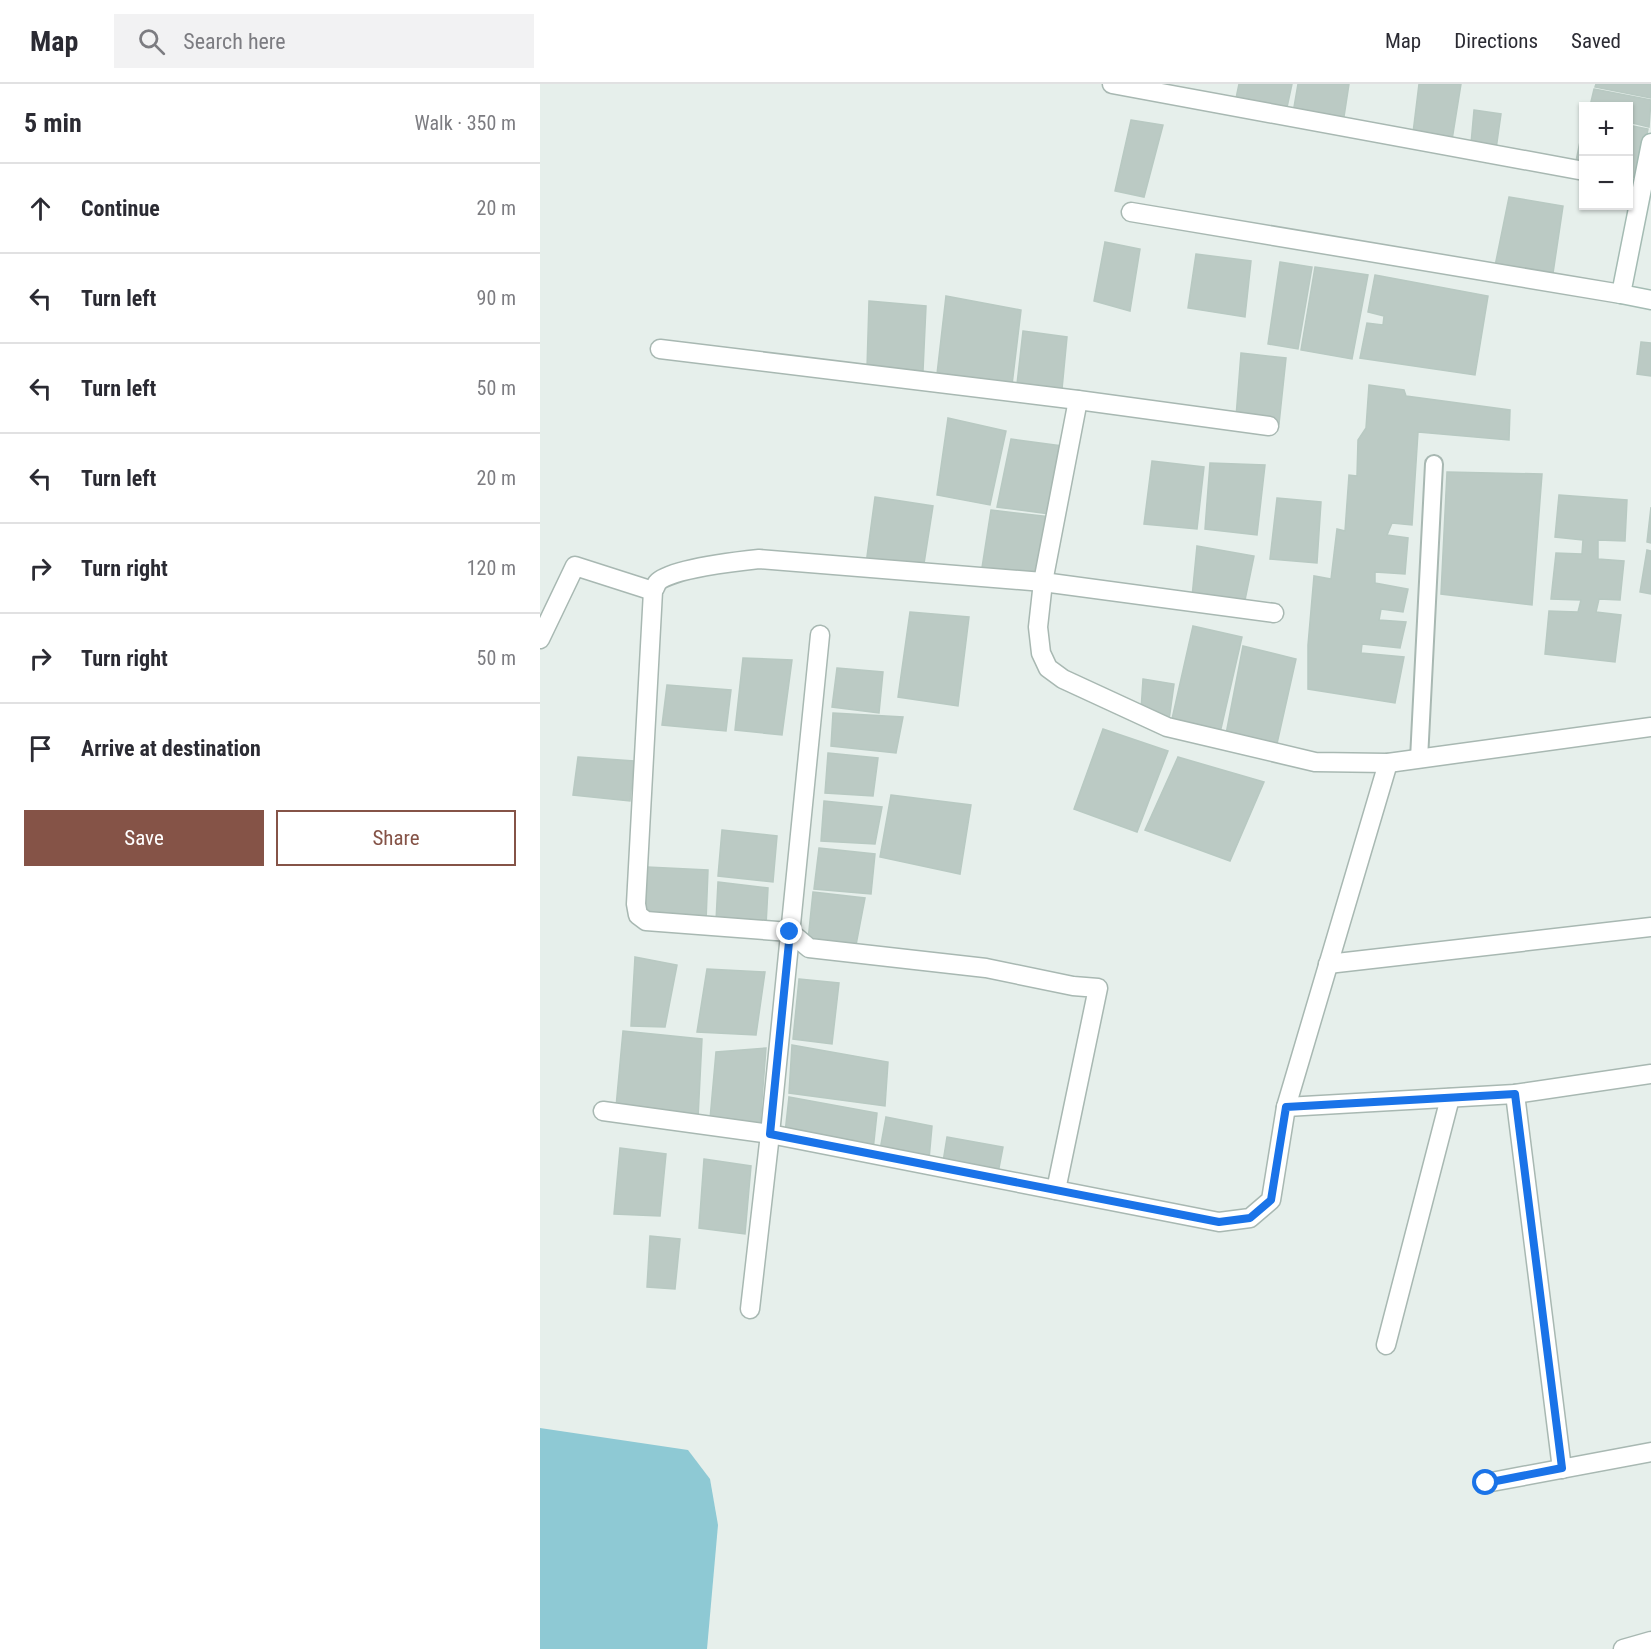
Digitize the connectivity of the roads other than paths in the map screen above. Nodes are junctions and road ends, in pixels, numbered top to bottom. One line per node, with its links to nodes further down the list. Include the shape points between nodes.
1 (1112, 84): 3 (street)
2 (1651, 143): 4 (street)
3 (1579, 170)
4 (1641, 182): 6 (street)
5 (1131, 212): 6 (street)
6 (1621, 294): 7 (street)
7 (1651, 300)
8 (660, 349): 9 (street)
9 (1078, 400): 10 (street); 12 (street)
10 (1269, 426)
11 (1434, 464): 18 (lane)
12 (1043, 582): 13 (street, via 759,559 665,577); 14 (street); 19 (street, via 1038,627 1041,653 1048,668 1063,679 1167,727 1315,762)
13 (653, 591): 16 (street, via 575,566); 21 (street, via 638,915 646,921)
14 (1274, 613)
15 (820, 635): 21 (street)
16 (540, 639)
17 (1651, 727): 18 (street)
18 (1419, 759): 19 (street)
19 (1388, 763): 22 (street)
20 (1651, 927): 22 (street)
21 (790, 932): 28 (street); 29 (street, via 809,948 986,968 1098,988)
22 (1328, 964): 26 (street)
23 (1651, 1074): 24 (street)
24 (1515, 1094): 25 (street); 33 (street)
25 (1450, 1098): 26 (street); 31 (street)
26 (1286, 1107): 29 (street, via 1271,1200 1250,1218 1219,1222)
27 (603, 1111): 28 (street)
28 (770, 1134): 29 (street); 30 (street)
29 (1056, 1190)
30 (750, 1309)
31 (1386, 1345)
32 (1651, 1452): 33 (street)
33 (1562, 1468): 34 (street)
34 (1486, 1483)
35 (1651, 1641): 36 (street)
36 (1623, 1649)

